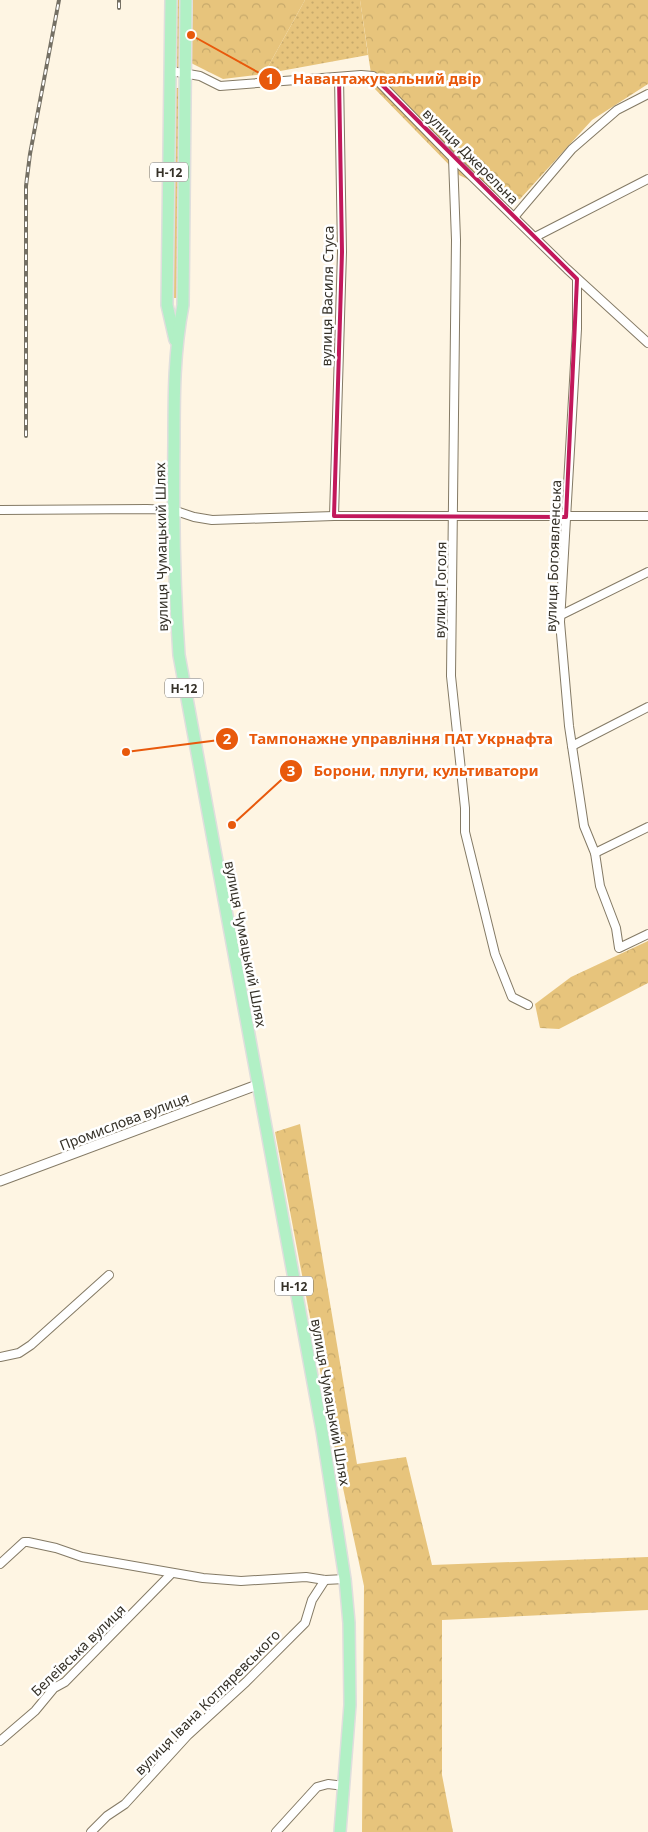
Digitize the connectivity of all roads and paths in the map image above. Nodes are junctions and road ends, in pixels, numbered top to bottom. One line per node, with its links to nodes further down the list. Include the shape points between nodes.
1 (171, 0): 3 (main road, вулиця Чумацький Шлях / Н-12)
2 (186, 0): 4 (main road, вулиця Чумацький Шлях / Н-12)
3 (171, 71): 4 (street); 13 (main road, вулиця Чумацький Шлях / Н-12, via 167,305)
4 (186, 73): 5 (street, вулиця Джерельна, via 220,86); 13 (main road, вулиця Чумацький Шлях / Н-12, via 183,305)
5 (339, 77): 7 (street, вулиця Джерельна, via 373,76); 16 (street, вулиця Василя Стуса, via 342,252)
6 (648, 94): 9 (street, via 617,110 579,144)
7 (453, 158): 9 (street, вулиця Джерельна); 17 (street, вулиця Гоголя, via 456,240)
8 (648, 179): 10 (street)
9 (515, 216): 10 (street, вулиця Джерельна)
10 (535, 237): 11 (street, вулиця Джерельна)
11 (576, 279): 12 (street, вулиця Джерельна); 19 (street, вулиця Богоявленська, via 577,329)
12 (648, 343)
13 (176, 344): 15 (main road, вулиця Чумацький Шлях / Н-12)
14 (0, 510): 15 (street)
15 (173, 510): 16 (street, via 212,520); 28 (main road, вулиця Чумацький Шлях / Н-12, via 179,655)
16 (334, 516): 17 (street)
17 (454, 516): 19 (street); 27 (street, вулиця Гоголя, via 452,676 465,832 495,954 512,997)
18 (648, 516): 19 (street)
19 (566, 517): 21 (street, вулиця Богоявленська)
20 (648, 572): 21 (street)
21 (561, 615): 23 (street, вулиця Богоявленська)
22 (648, 707): 23 (street)
23 (572, 746): 25 (street, вулиця Богоявленська, via 584,826)
24 (648, 827): 25 (street)
25 (594, 853): 26 (street, вулиця Богоявленська, via 600,886 616,928 619,948)
26 (648, 934)
27 (528, 1005)
28 (257, 1085): 29 (street, Промислова вулиця); 34 (main road, вулиця Чумацький Шлях / Н-12, via 320,1422)
29 (0, 1181)
30 (109, 1275): 31 (street, via 31,1345 19,1353)
31 (0, 1357)
32 (0, 1564): 33 (street, via 24,1542 56,1548 82,1558)
33 (171, 1574): 35 (street, via 241,1581 306,1577); 36 (street, Белеївська вулиця, via 122,1627)
34 (345, 1579): 35 (street); 37 (main road, вулиця Чумацький Шлях, via 350,1704)
35 (326, 1580): 38 (street, вулиця Івана Котляревського, via 312,1600 305,1623 188,1735 124,1804)
36 (0, 1741)
37 (344, 1786): 39 (street, via 328,1784 317,1788); 40 (main road, вулиця Чумацький Шлях)
38 (91, 1832)
39 (276, 1832)
40 (340, 1832)

